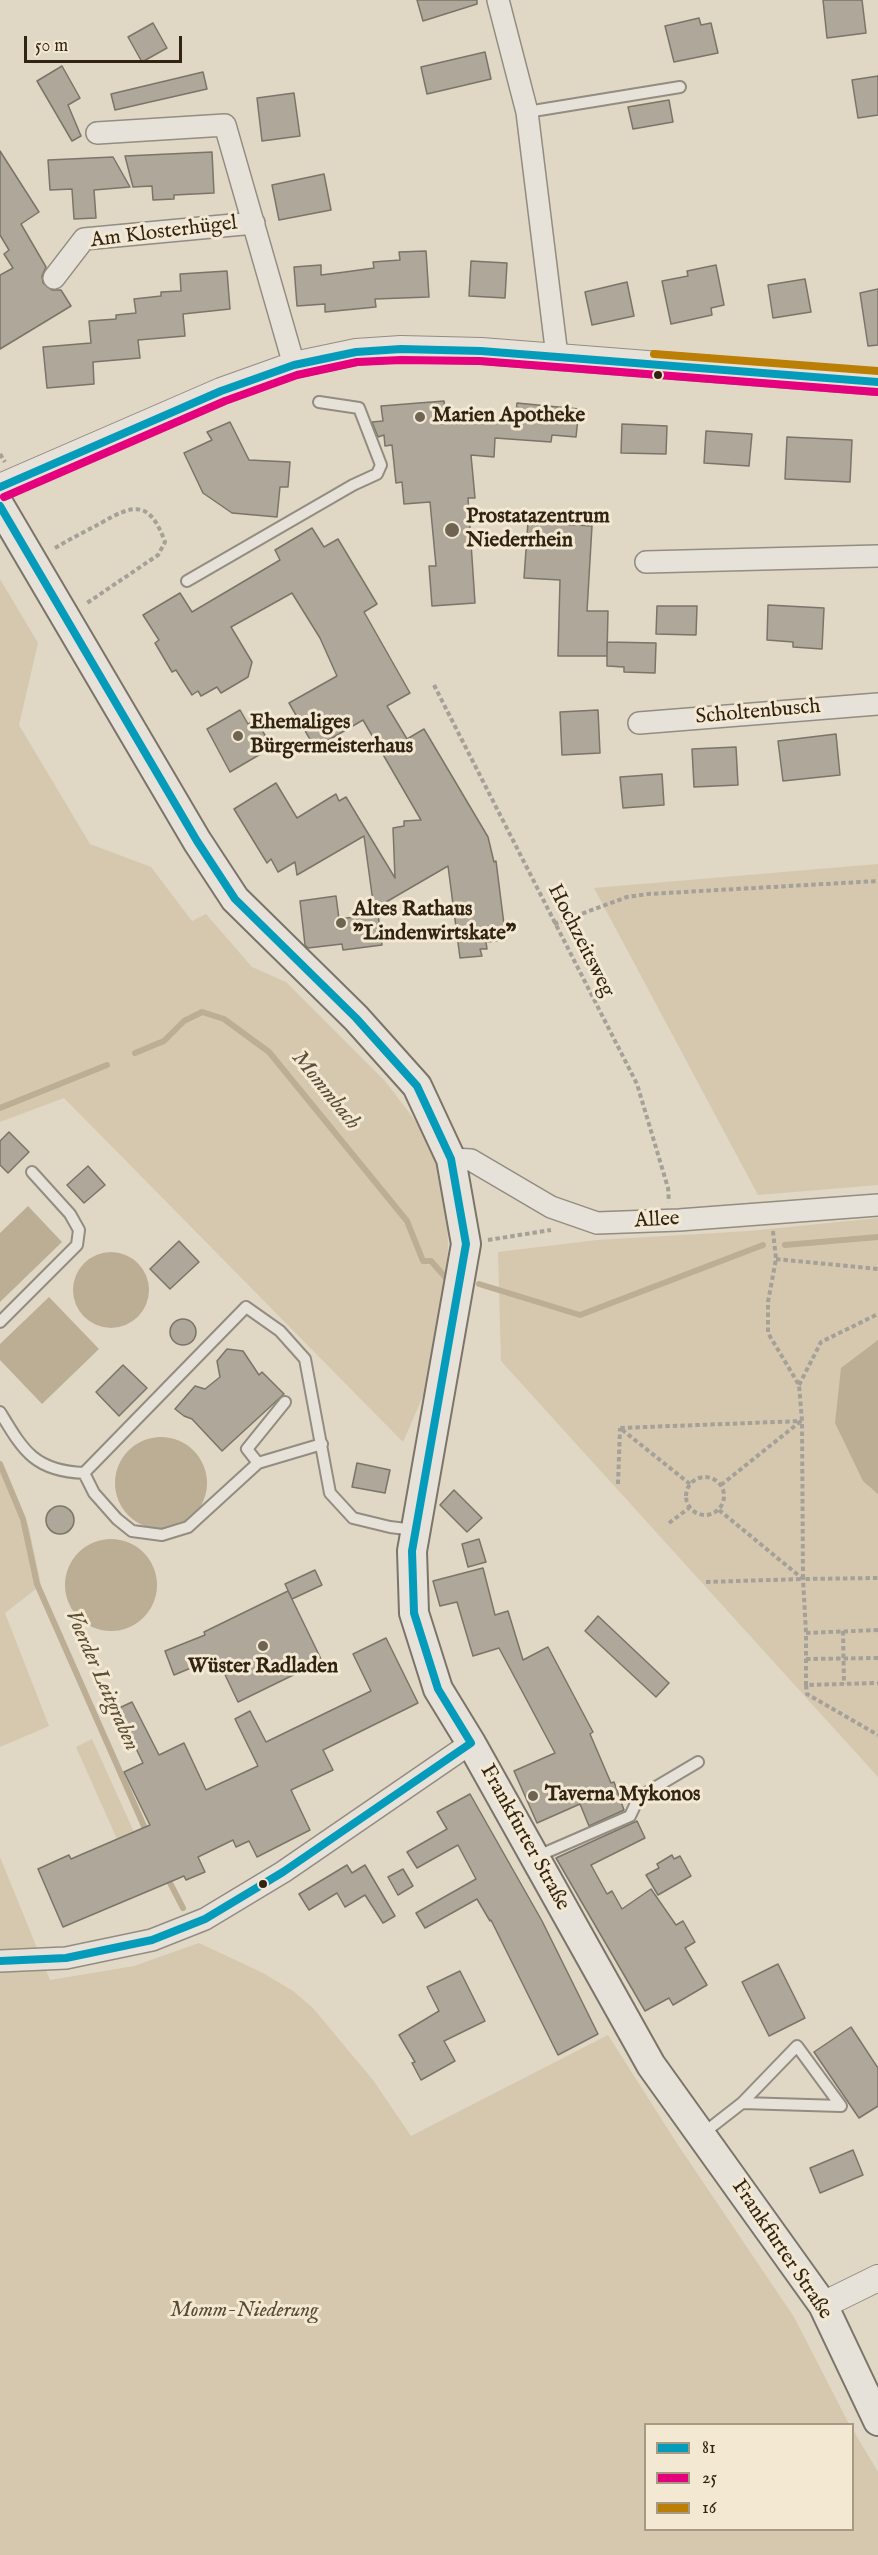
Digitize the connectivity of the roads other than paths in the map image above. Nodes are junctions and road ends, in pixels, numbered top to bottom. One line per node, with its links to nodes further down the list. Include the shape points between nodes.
1 (498, 0): 3 (street)
2 (680, 87): 3 (lane)
3 (527, 112): 7 (street)
4 (97, 133): 5 (street, Am Klosterhügel, via 225,125)
5 (254, 223): 6 (street, Am Klosterhügel, via 84,239); 8 (street, Am Klosterhügel)
6 (54, 278)
7 (557, 356): 8 (street, via 401,349 356,352); 9 (street)
8 (294, 365): 11 (street, via 221,391)
9 (878, 382)
10 (319, 402): 15 (lane, via 359,408 381,465 377,474)
11 (8, 484)
12 (0, 506): 18 (main road, Frankfurter Straße, via 235,899 356,1018 417,1086)
13 (878, 556): 14 (street)
14 (646, 562)
15 (187, 581)
16 (878, 704): 17 (street, Scholtenbusch)
17 (639, 723)
18 (451, 1159): 20 (street, Allee, via 471,1160 551,1207 597,1223); 27 (main road, Frankfurter Straße, via 466,1244)
19 (32, 1172): 21 (lane, via 70,1214 79,1230 77,1245)
20 (878, 1204)
21 (0, 1322)
22 (285, 1402): 25 (lane, via 247,1449)
23 (0, 1412): 26 (lane, via 23,1450 47,1466)
24 (322, 1444): 25 (lane); 26 (lane, via 305,1359 280,1331 246,1307); 27 (lane, via 330,1493 353,1518)
25 (258, 1463): 26 (lane, via 188,1527 162,1535 132,1531 94,1493)
26 (84, 1473)
27 (414, 1530): 28 (main road, Frankfurter Straße, via 414,1612 438,1689)
28 (471, 1743): 30 (main road, Frankfurter Straße); 31 (street, via 283,1872 205,1919 152,1940 66,1958)
29 (698, 1762): 30 (lane, via 639,1797 630,1816)
30 (537, 1860): 33 (main road, Frankfurter Straße, via 651,2066)
31 (0, 1961)
32 (742, 2103): 32 (lane, via 797,2046 841,2106 764,2104); 33 (lane)
33 (700, 2135): 35 (main road, Frankfurter Straße)
34 (878, 2278): 35 (street)
35 (823, 2305): 36 (main road, Frankfurter Straße)
36 (878, 2421)

